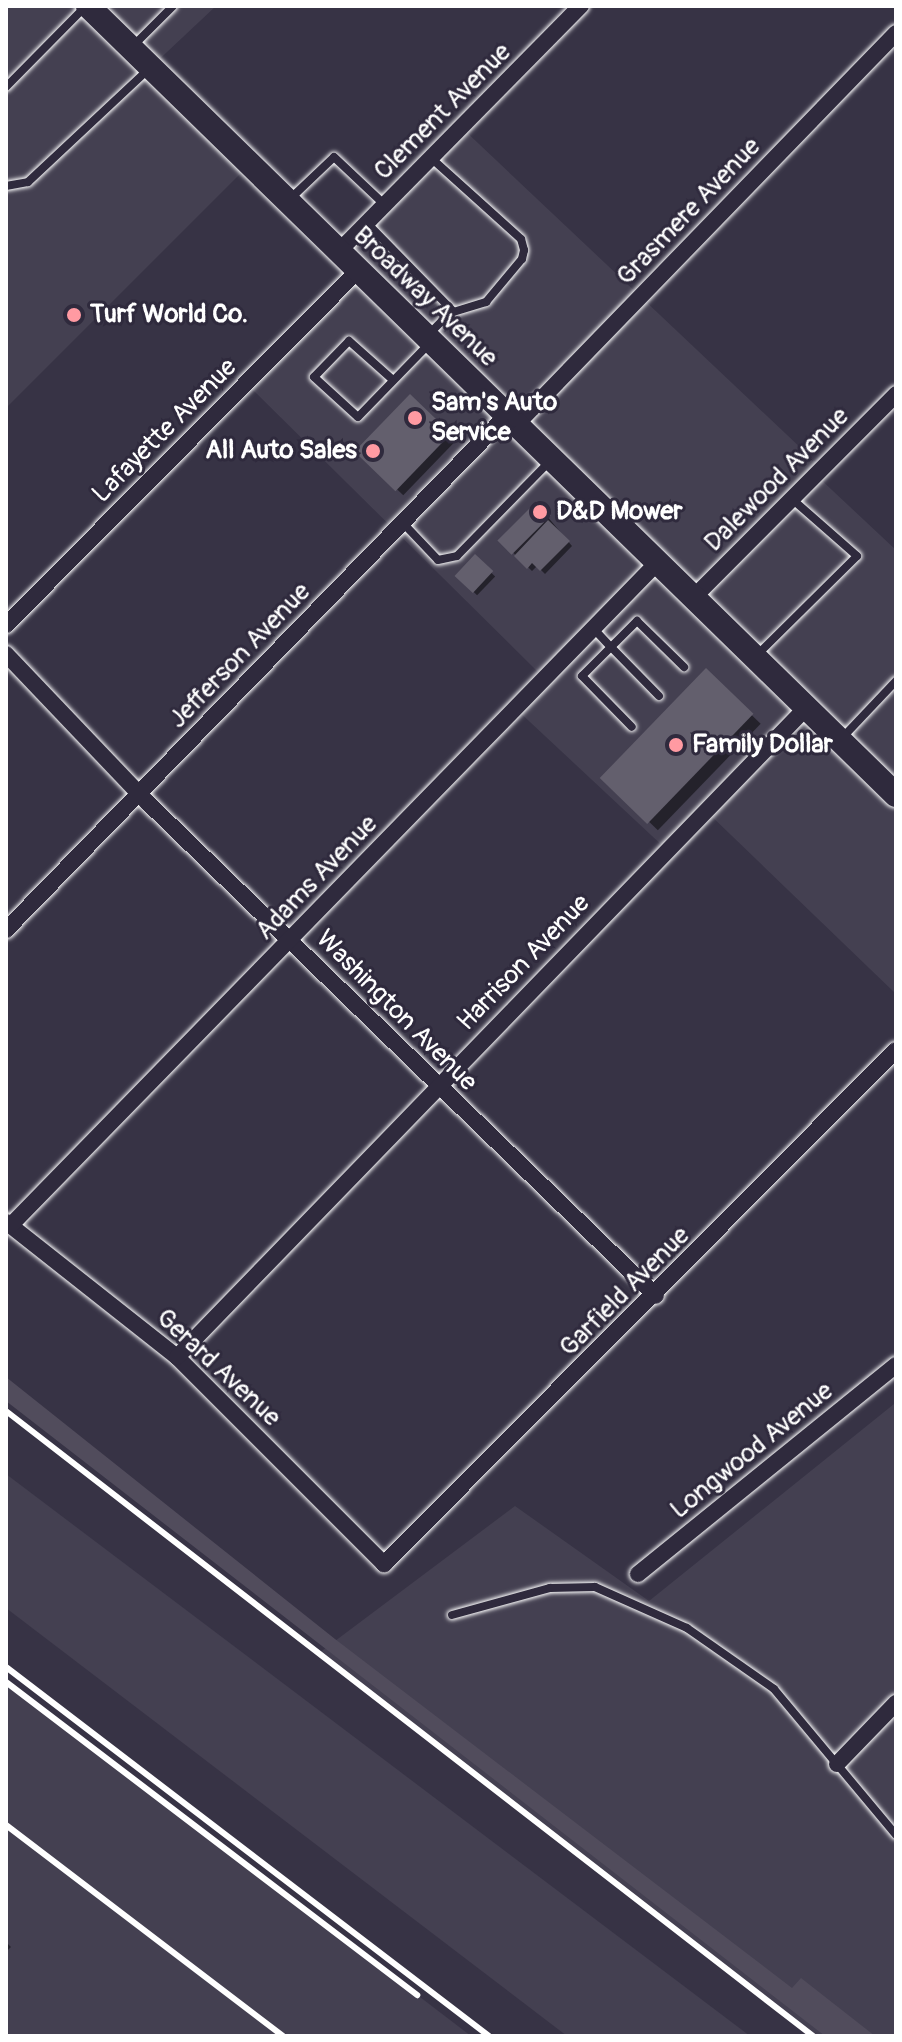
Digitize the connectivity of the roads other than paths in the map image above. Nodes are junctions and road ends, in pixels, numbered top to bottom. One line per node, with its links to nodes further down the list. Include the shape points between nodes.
1 (87, 6): 5 (main road, Broadway Avenue); 7 (lane)
2 (173, 6): 5 (lane)
3 (581, 6): 8 (street, Clement Avenue)
4 (896, 33): 19 (street, Grasmere Avenue)
5 (131, 49): 6 (main road, Broadway Avenue)
6 (150, 68): 9 (lane, via 28,182); 10 (main road, Broadway Avenue)
7 (6, 87)
8 (431, 158): 11 (street, Clement Avenue); 15 (lane, via 521,239 524,250 486,302)
9 (6, 186)
10 (287, 201): 11 (lane, via 334,157); 13 (main road, Broadway Avenue)
11 (385, 205): 12 (street, Clement Avenue)
12 (367, 223): 13 (street, Clement Avenue); 15 (lane)
13 (338, 252): 14 (main road, Broadway Avenue)
14 (358, 270): 16 (main road, Broadway Avenue); 25 (street, Lafayette Avenue)
15 (453, 311): 16 (lane)
16 (428, 340): 17 (lane); 19 (main road, Broadway Avenue)
17 (393, 380): 17 (lane, via 358,417 314,377 349,341)
18 (896, 394): 21 (street, Dalewood Avenue)
19 (512, 420): 20 (main road, Broadway Avenue); 22 (street, Jefferson Avenue)
20 (552, 460): 22 (lane, via 457,556 438,560); 23 (main road, Broadway Avenue)
21 (792, 499): 24 (street, Dalewood Avenue); 29 (lane, via 857,556)
22 (402, 522): 36 (street, Jefferson Avenue)
23 (656, 564): 24 (main road, Broadway Avenue); 26 (street, Adams Avenue)
24 (692, 599): 29 (main road, Broadway Avenue)
25 (6, 625)
26 (593, 628): 27 (lane); 39 (street, Adams Avenue)
27 (611, 647): 30 (lane, via 637,621); 32 (lane); 34 (lane, via 582,676)
28 (6, 654): 36 (street, Washington Avenue)
29 (755, 658): 33 (main road, Broadway Avenue)
30 (684, 667)
31 (896, 681): 35 (lane)
32 (659, 696)
33 (807, 707): 35 (main road, Broadway Avenue); 41 (street, Harrison Avenue)
34 (632, 727)
35 (840, 739): 37 (main road, Broadway Avenue)
36 (139, 794): 38 (street, Jefferson Avenue); 39 (street, Washington Avenue)
37 (896, 795)
38 (6, 930)
39 (290, 940): 41 (street, Washington Avenue); 42 (street, Adams Avenue)
40 (896, 1050): 43 (street, Garfield Avenue)
41 (437, 1086): 43 (street, Washington Avenue); 44 (street, Harrison Avenue)
42 (8, 1223): 44 (street, Gerard Avenue)
43 (656, 1296): 46 (street, Garfield Avenue)
44 (177, 1357): 46 (street, Gerard Avenue)
45 (896, 1365): 47 (street, Longwood Avenue)
46 (384, 1564)
47 (638, 1574)
48 (452, 1615): 50 (lane, via 550,1588 595,1587 687,1628 774,1689)
49 (896, 1703): 50 (street)
50 (837, 1764): 51 (lane)
51 (896, 1835)

